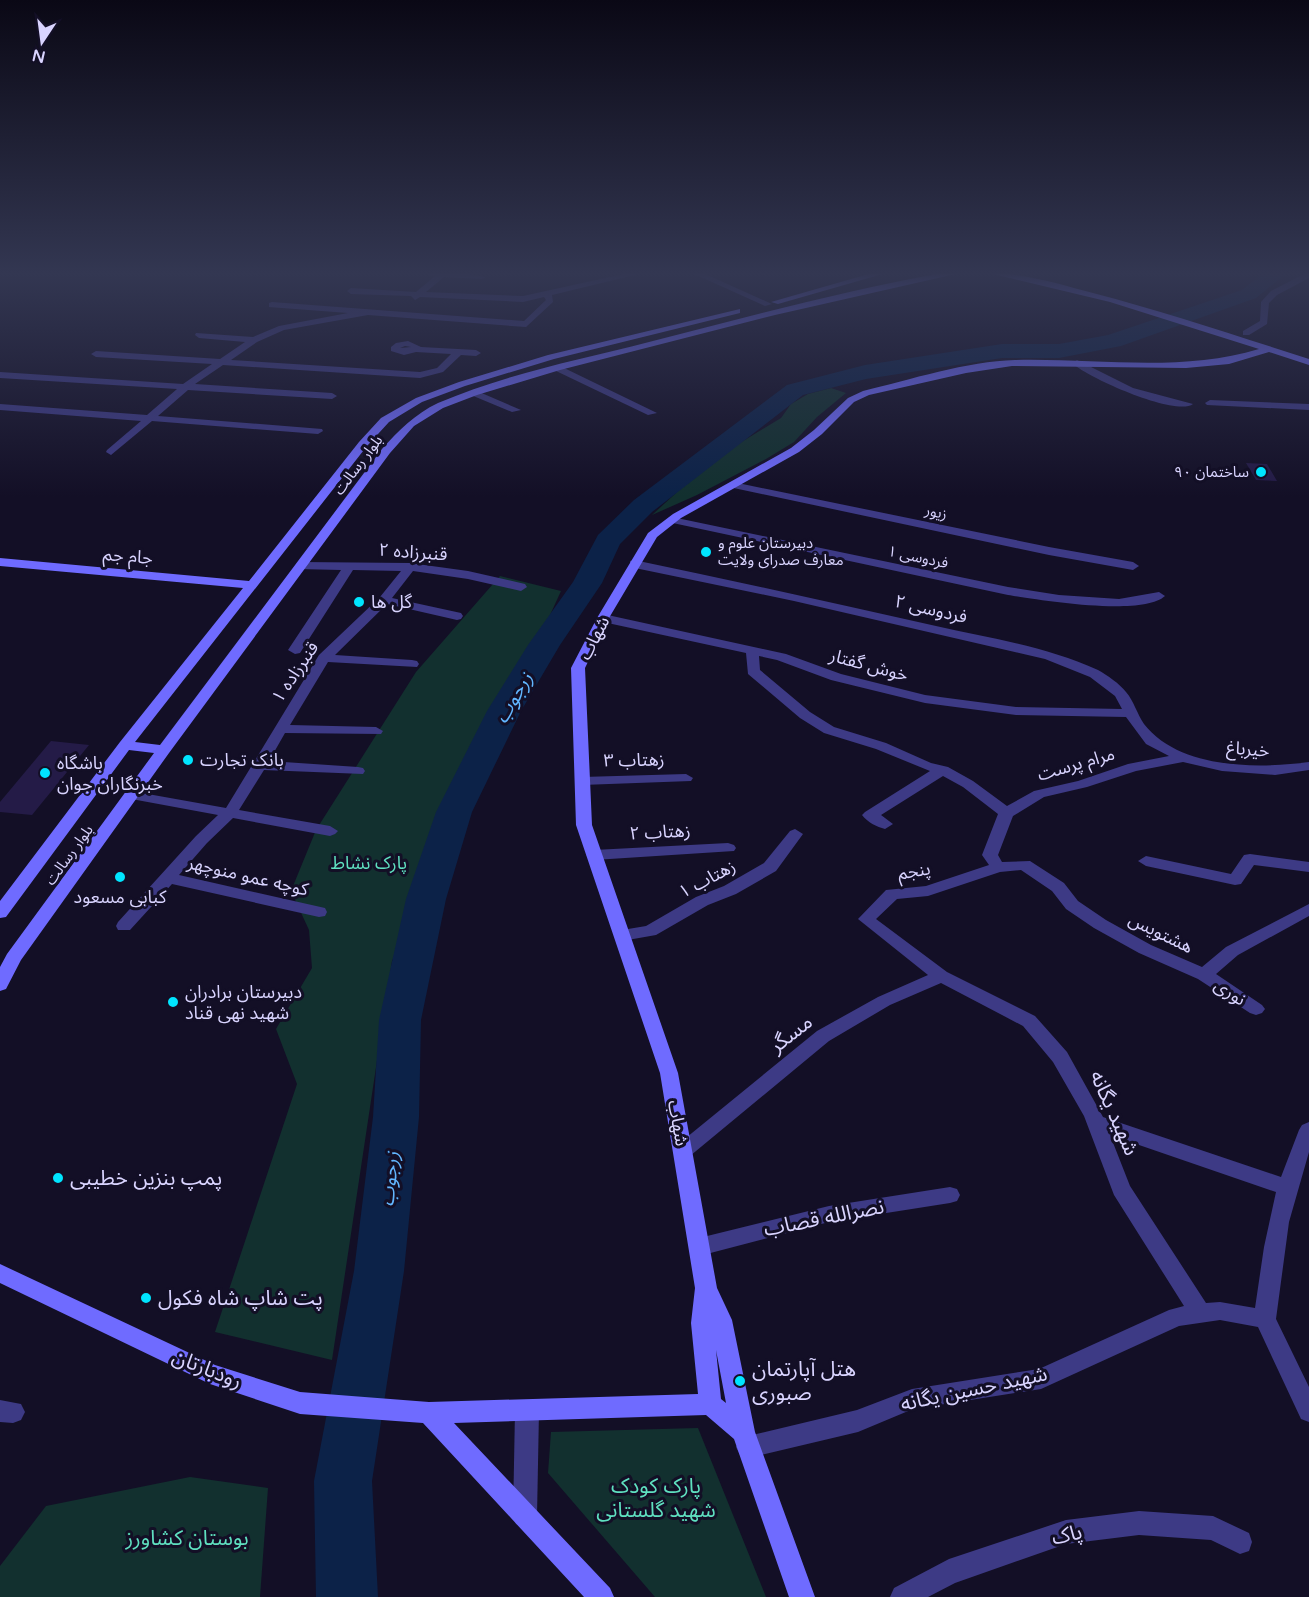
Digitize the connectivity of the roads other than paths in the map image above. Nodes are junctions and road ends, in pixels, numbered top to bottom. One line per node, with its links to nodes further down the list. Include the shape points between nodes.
1 (243, 348): 12 (street)
2 (590, 348): 37 (main road, بلوار رسالت, via 462,384 419,400 385,420)
3 (637, 348): 15 (main road, بلوار رسالت)
4 (1264, 348): 7 (main road)
5 (1294, 348): 9 (main road)
6 (416, 349): 8 (street)
7 (1269, 349): 13 (main road); 14 (main road, شهاب, via 1229,361 1197,364)
8 (459, 352): 10 (street); 12 (street, via 437,372 420,375)
9 (1309, 352)
10 (476, 353)
11 (96, 354): 12 (street)
12 (221, 362): 17 (street)
13 (1309, 362)
14 (1077, 363): 21 (street, via 1097,377 1130,390); 29 (main road, شهاب, via 1012,363 866,393 851,400 795,450)
15 (557, 368): 18 (main road, بلوار رسالت); 25 (street)
16 (0, 375): 17 (street)
17 (185, 387): 19 (street); 26 (street)
18 (474, 393): 24 (street); 33 (main road, بلوار رسالت, via 440,406 410,424)
19 (332, 396)
20 (1210, 403): 23 (street)
21 (1188, 404)
22 (0, 407): 26 (street)
23 (1309, 407)
24 (516, 410)
25 (652, 413)
26 (148, 418): 27 (street); 28 (street)
27 (318, 431)
28 (111, 452)
29 (733, 485): 30 (main road, شهاب); 35 (street, زیور)
30 (672, 520): 32 (main road, شهاب, via 652,535); 39 (street, فردوسی ۱, via 1059,599 1119,603)
31 (0, 562): 37 (main road, جام جم)
32 (634, 564): 42 (main road, شهاب); 47 (street, فردوسی ۲, via 1049,656 1095,674 1121,694)
33 (301, 566): 34 (street, قنبرزاده ۲); 51 (main road, بلوار رسالت)
34 (350, 566): 36 (street, قنبرزاده ۲); 43 (street)
35 (1133, 566)
36 (410, 567): 38 (street, قنبرزاده ۲); 40 (street, قنبرزاده ۱)
37 (252, 585): 50 (main road, بلوار رسالت)
38 (521, 587)
39 (1159, 596)
40 (384, 600): 41 (street); 45 (street, قنبرزاده ۱)
41 (457, 616)
42 (603, 618): 44 (street, خوش گفتار); 58 (main road, شهاب, via 578,669)
43 (295, 650)
44 (752, 650): 47 (street, خوش گفتار, via 836,677 925,699 1016,711); 55 (street, via 753,671 805,715 829,730)
45 (324, 658): 46 (street); 48 (street, قنبرزاده ۱)
46 (412, 664)
47 (1131, 713): 52 (street, فردوسی ۲, via 1151,741)
48 (281, 729): 49 (street); 53 (street, قنبرزاده ۱)
49 (376, 731)
50 (125, 745): 51 (main road); 73 (main road, بلوار رسالت)
51 (164, 750): 59 (main road, بلوار رسالت)
52 (1183, 758): 54 (street, خیرباغ, via 1222,767 1275,771); 61 (street, مرام پرست, via 1133,767 1039,794)
53 (258, 765): 56 (street); 60 (street, قنبرزاده ۱)
54 (1309, 766)
55 (943, 770): 61 (street, via 969,784); 62 (street, via 870,815)
56 (358, 771)
57 (686, 778): 58 (street, زهتاب ۳)
58 (582, 781): 66 (main road, شهاب, via 584,825)
59 (131, 795): 60 (street); 76 (main road, بلوار رسالت)
60 (230, 813): 63 (street); 70 (street, قنبرزاده ۱, via 212,827)
61 (1006, 813): 68 (street, via 990,855)
62 (885, 824)
63 (330, 831)
64 (795, 834): 75 (street, زهتاب ۱, via 770,867 650,931)
65 (728, 848): 66 (street, زهتاب ۲)
66 (594, 855): 75 (main road, شهاب)
67 (1146, 861): 69 (street, via 1235,880 1250,859)
68 (998, 867): 77 (street, هشتویس, via 1024,866 1058,887 1072,905 1101,924); 78 (street, پنجم, via 928,891 892,894 866,920)
69 (1309, 867)
70 (169, 878): 72 (street, کوچه عمو منوچهر); 74 (street, قنبرزاده ۱)
71 (1309, 909): 77 (street, هشتویس, via 1232,951)
72 (319, 912)
73 (0, 913)
74 (124, 926)
75 (622, 936): 83 (main road, شهاب, via 669,1073)
76 (7, 962): 79 (main road, بلوار رسالت)
77 (1204, 975): 80 (street, نوری)
78 (941, 976): 81 (street, شهید یگانه, via 1029,1021 1060,1057); 83 (street, مسگر, via 884,1001 824,1036)
79 (0, 985)
80 (1256, 1009)
81 (1095, 1122): 84 (street); 89 (street, شهید یگانه, via 1121,1189)
82 (1309, 1130): 84 (street)
83 (682, 1151): 86 (main road, شهاب)
84 (1289, 1188): 90 (street, via 1272,1251)
85 (950, 1195): 86 (street, نصرالله قصاب, via 830,1214)
86 (699, 1247): 88 (main road, شهاب)
87 (0, 1272): 94 (main road, رودبارتان, via 210,1374 300,1403)
88 (706, 1288): 91 (main road, via 702,1323); 95 (main road, شهاب, via 721,1320)
89 (1201, 1314): 90 (street, شهید حسین یگانه, via 1220,1311); 95 (street, شهید حسین یگانه, via 1177,1317 1041,1379 912,1399 858,1421)
90 (1265, 1319): 92 (street)
91 (710, 1404): 93 (main road, رودبارتان); 95 (main road)
92 (1308, 1409)
93 (527, 1411): 94 (main road, رودبارتان); 96 (street)
94 (429, 1413): 96 (main road)
95 (746, 1439): 99 (main road, شهاب)
96 (525, 1516): 98 (main road)
97 (1240, 1542): 100 (street, پاک, via 1213,1528 1139,1522 1066,1532 949,1572)
98 (601, 1597)
99 (801, 1597)
100 (903, 1597)

